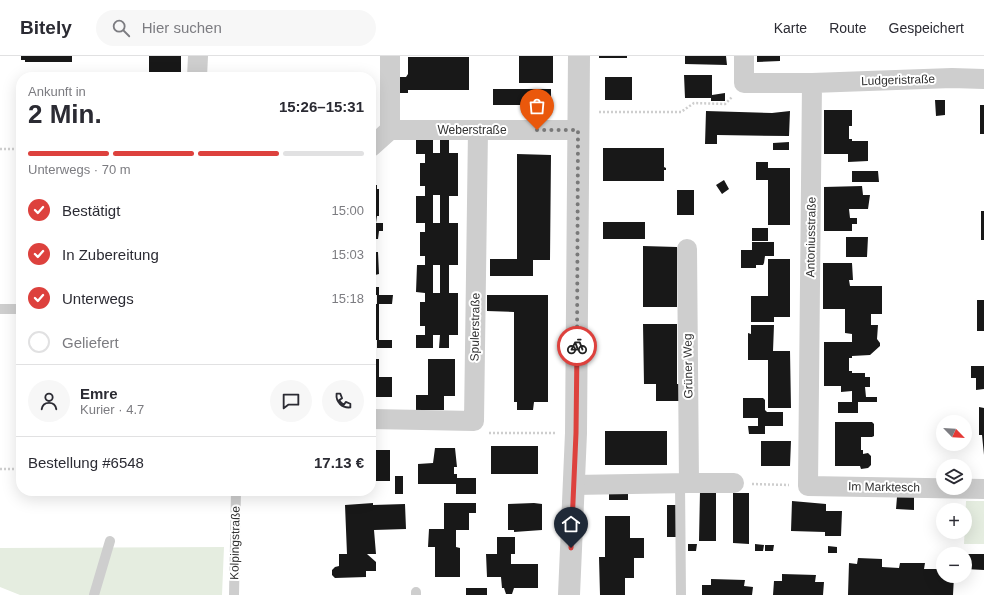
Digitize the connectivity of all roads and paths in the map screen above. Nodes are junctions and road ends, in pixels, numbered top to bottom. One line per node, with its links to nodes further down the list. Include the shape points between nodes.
1 (198, 56): 5 (street)
2 (390, 56): 10 (street)
3 (578, 56): 12 (street)
4 (744, 56): 7 (street)
5 (197, 72)
6 (984, 79): 8 (street, Ludgeristraße)
7 (744, 83): 8 (street); 9 (path, via 725,104 694,103 681,112)
8 (812, 83): 27 (street, Antoniusstraße)
9 (591, 112)
10 (390, 130): 11 (street, Weberstraße); 13 (street)
11 (478, 130): 12 (street, Weberstraße); 20 (street, Spulerstraße)
12 (578, 130): 21 (street)
13 (376, 143)
14 (0, 149): 15 (path)
15 (16, 149)
16 (687, 248): 24 (street, Grüner Weg)
17 (0, 309): 18 (lane)
18 (16, 309)
19 (376, 419): 20 (street)
20 (474, 421): 21 (path, via 481,433)
21 (576, 433): 26 (street)
22 (0, 469): 23 (path)
23 (16, 469)
24 (684, 483): 25 (street); 26 (street); 34 (lane)
25 (734, 483): 27 (path)
26 (574, 485): 33 (street)
27 (808, 486): 28 (street, Im Marktesch)
28 (984, 489)
29 (236, 496): 32 (lane, Kolpingstraße)
30 (110, 541): 31 (lane)
31 (94, 595)
32 (234, 595)
33 (569, 595)
34 (681, 595)

